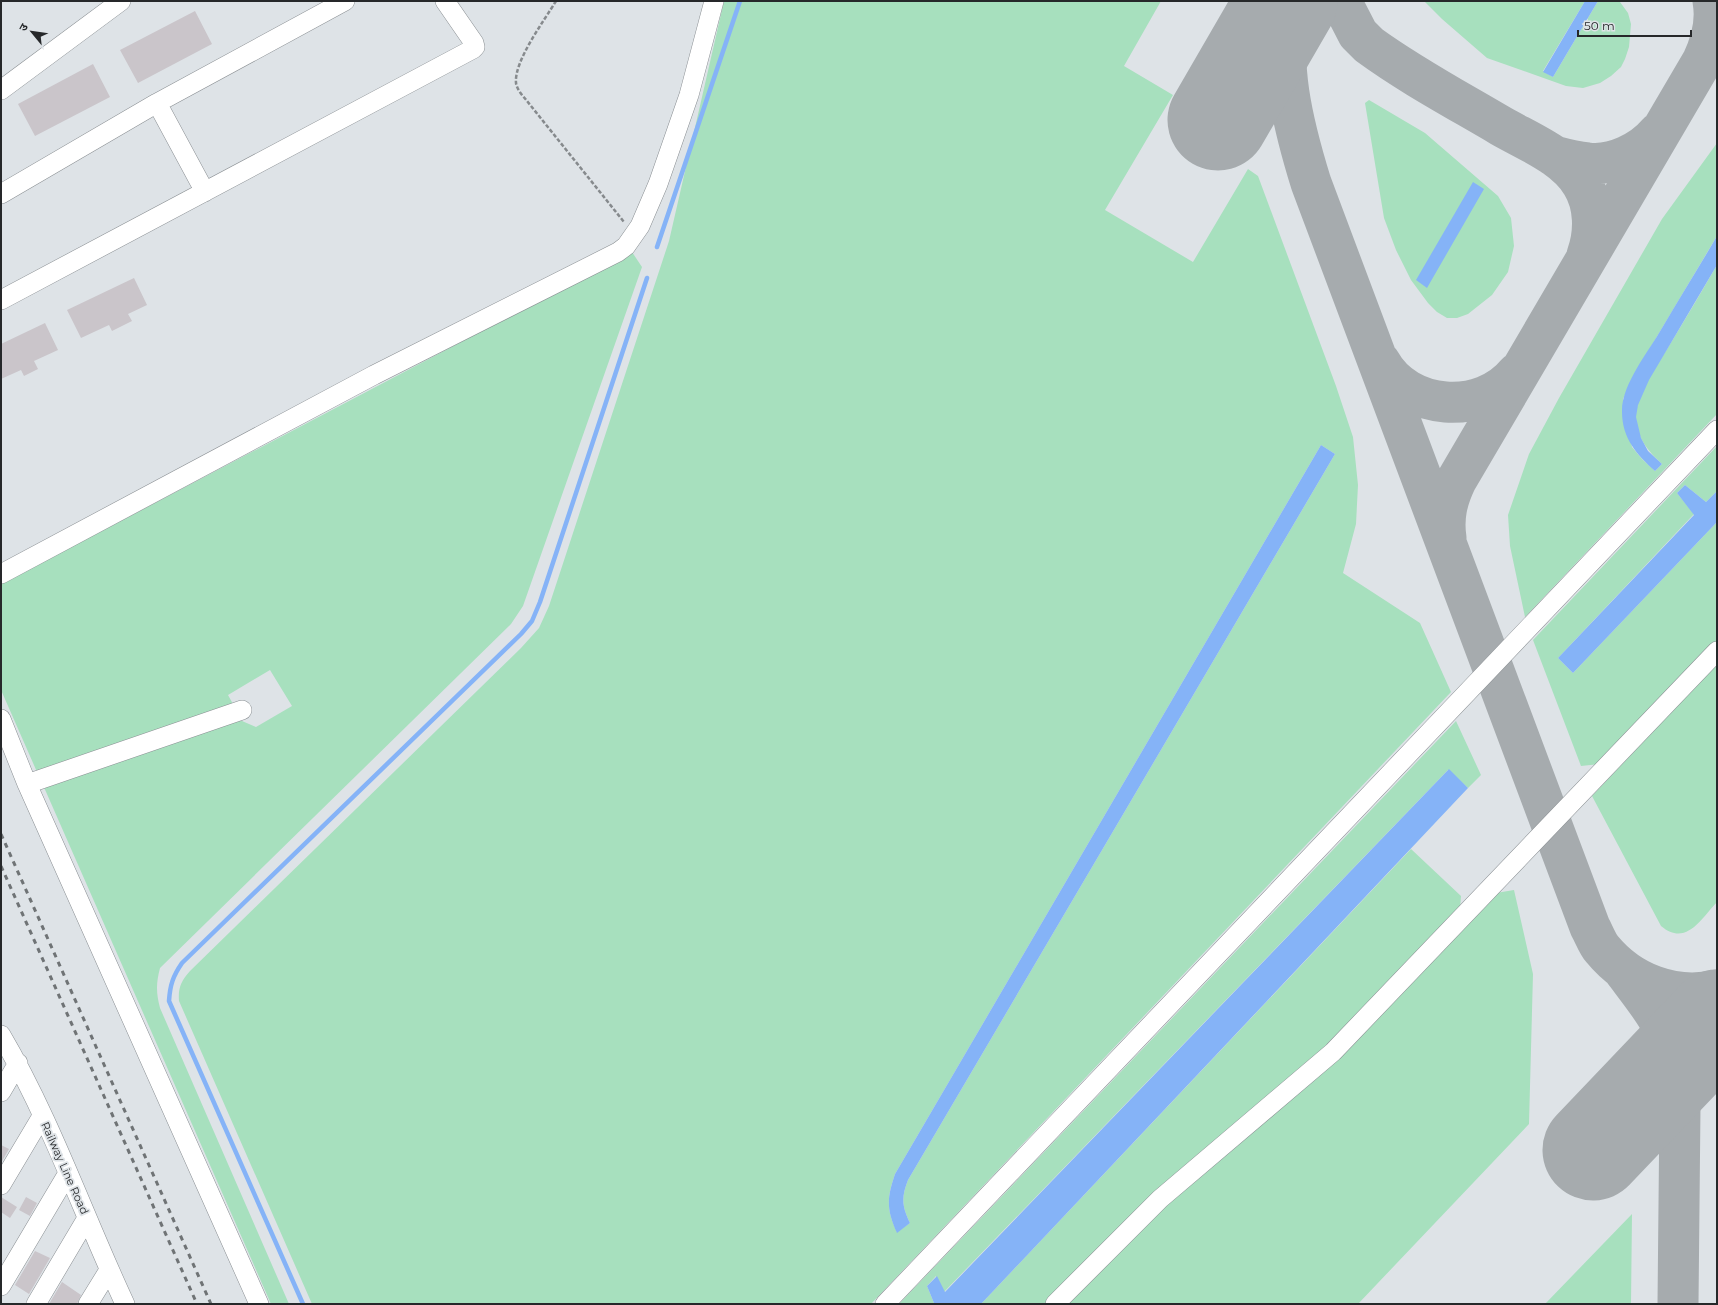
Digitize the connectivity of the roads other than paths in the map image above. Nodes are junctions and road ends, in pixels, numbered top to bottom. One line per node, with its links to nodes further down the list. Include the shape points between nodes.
1 (121, 1): 5 (street)
2 (345, 1): 6 (street)
3 (445, 1): 7 (street, via 474,43 473,49)
4 (714, 1): 11 (street, via 689,95 651,202 626,246 604,261 374,375)
5 (1, 90)
6 (158, 103): 7 (street); 8 (street)
7 (205, 192): 9 (street)
8 (1, 194)
9 (1, 300)
10 (1717, 430): 29 (street)
11 (1, 574)
12 (1717, 651): 30 (street, via 1333,1052 1160,1199)
13 (242, 710): 15 (street)
14 (1, 719): 15 (street)
15 (28, 784): 28 (street)
16 (1, 1034): 17 (street, Railway Line Road)
17 (18, 1063): 18 (street); 19 (street, Railway Line Road)
18 (1, 1092)
19 (42, 1116): 20 (street, Railway Line Road); 21 (street)
20 (68, 1173): 22 (street, Railway Line Road); 24 (street)
21 (1, 1185)
22 (87, 1218): 23 (street, Railway Line Road); 25 (street)
23 (109, 1270): 26 (street); 27 (street, Railway Line Road)
24 (1, 1286)
25 (36, 1304)
26 (88, 1304)
27 (125, 1304)
28 (259, 1304)
29 (884, 1304)
30 (1055, 1304)

